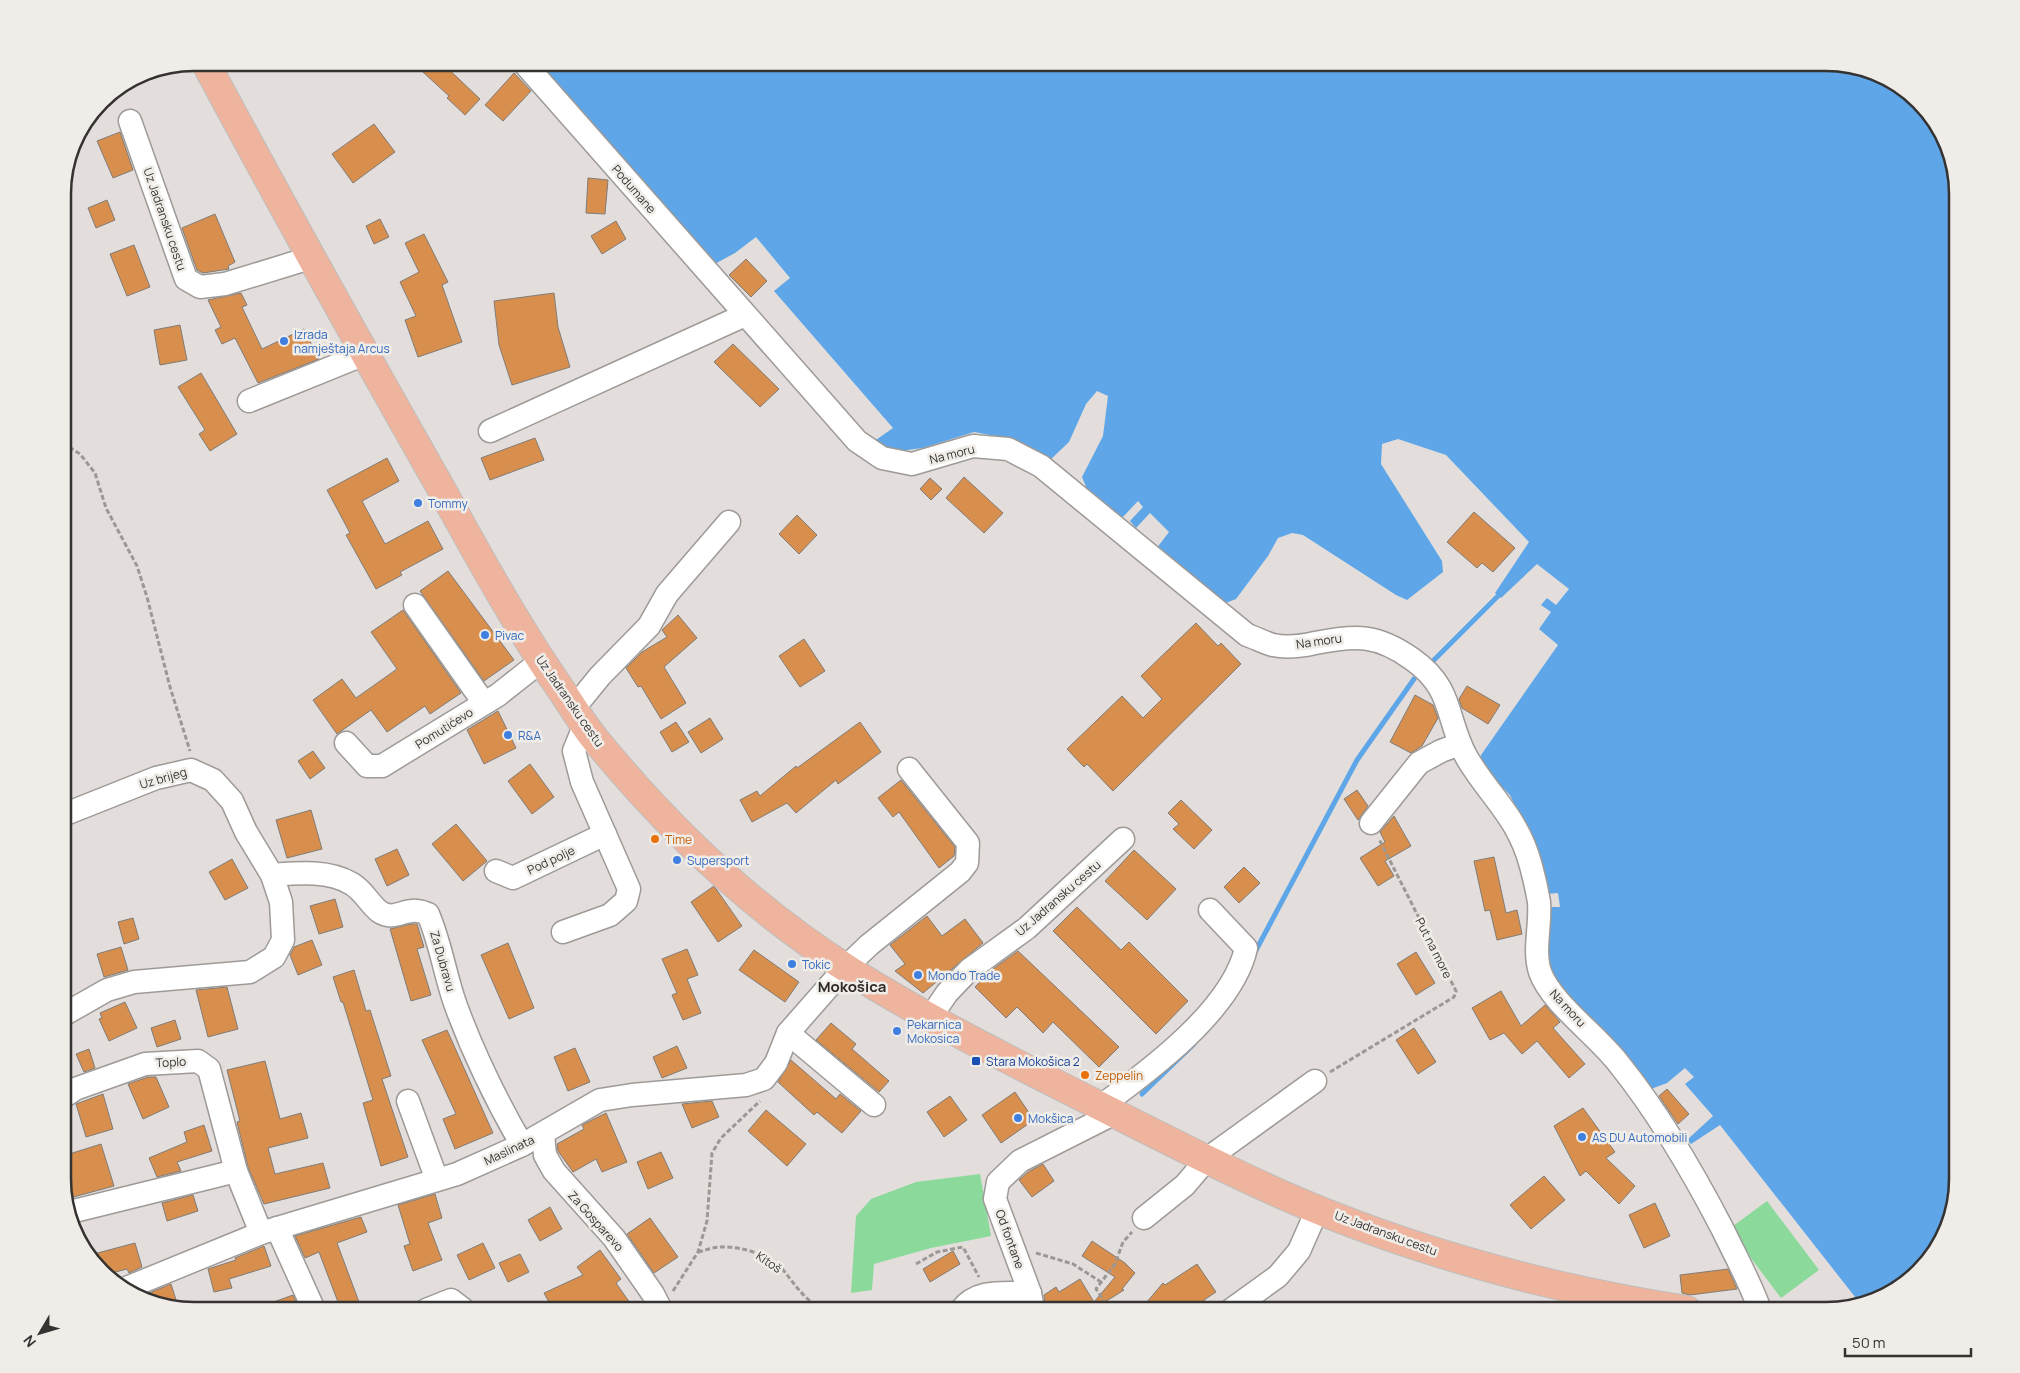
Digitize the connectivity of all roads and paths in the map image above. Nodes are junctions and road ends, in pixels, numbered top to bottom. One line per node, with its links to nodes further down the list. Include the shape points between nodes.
1 (210, 71): 4 (main road, Uz Jadransku cestu)
2 (532, 71): 5 (street, Podumane)
3 (130, 121): 4 (street, Uz Jadransku cestu, via 186,279 200,287 225,284)
4 (310, 258): 6 (main road, Uz Jadransku cestu)
5 (745, 315): 8 (street); 16 (street, Na moru, via 858,441 882,458 912,464 973,446 1008,449 1041,466 1247,635 1275,645 1300,646 1346,637 1379,639 1414,660 1438,682)
6 (365, 354): 7 (street); 12 (main road, Uz Jadransku cestu)
7 (249, 401)
8 (490, 431)
9 (72, 449): 18 (path, via 95,473 106,508 137,566 186,744)
10 (729, 522): 14 (street, via 667,594 649,626 600,676)
11 (415, 605): 13 (street)
12 (541, 662): 13 (street, Pomutićevo); 14 (main road, Uz Jadransku cestu)
13 (484, 703): 15 (street, Pomutićevo, via 382,766 367,766)
14 (579, 716): 21 (street, via 574,751 582,782); 27 (main road, Uz Jadransku cestu, via 597,742 675,828 726,877)
15 (346, 743)
16 (1460, 744): 20 (street, via 1418,763); 61 (street, Na moru, via 1522,837 1539,903 1537,953 1540,972 1550,990 1620,1065 1676,1145 1698,1180)
17 (908, 769): 27 (street, via 968,843 967,863)
18 (202, 775): 19 (street, Uz brijeg, via 191,770 156,778); 24 (street, Uz brijeg, via 213,780 232,801)
19 (72, 811)
20 (1371, 823): 32 (path, Put na more, via 1456,991 1454,997)
21 (605, 834): 23 (street, Pod polje, via 513,878); 26 (street, via 629,889 626,901 610,915)
22 (1123, 839): 29 (street, Uz Jadransku cestu, via 1027,928 969,970 947,993)
23 (496, 871)
24 (272, 875): 28 (street, via 281,902 283,940 274,957 250,972 134,982 107,990); 38 (street, Za Dubravu, via 301,872 328,875 352,884 380,912 396,917 416,910 428,914 456,1005 478,1062)
25 (1210, 910): 36 (street, via 1246,948 1244,959 1210,1011)
26 (563, 932)
27 (845, 968): 29 (main road, Uz Jadransku cestu); 30 (street)
28 (72, 1010)
29 (930, 1018): 36 (main road, Uz Jadransku cestu)
30 (788, 1033): 31 (street, via 776,1063); 35 (street)
31 (764, 1079): 37 (street, Maslinata, via 746,1085 632,1094 600,1100); 47 (path, via 764,1096 720,1138 712,1153 707,1221)
32 (1315, 1081): 39 (street)
33 (72, 1091): 40 (street, Toplo, via 145,1064 198,1061 209,1069)
34 (408, 1100): 41 (street)
35 (874, 1104)
36 (1108, 1110): 39 (main road, Uz Jadransku cestu); 46 (street, Od fontane, via 1020,1161 998,1182 995,1199)
37 (543, 1134): 38 (street, Maslinata); 53 (street, Za Gosparevo, via 545,1154 554,1171 614,1238)
38 (522, 1145): 41 (street, Maslinata)
39 (1207, 1159): 42 (main road, Uz Jadransku cestu); 44 (street, via 1185,1185)
40 (236, 1170): 43 (street); 45 (street, Toplo)
41 (437, 1180): 45 (street, Maslinata)
42 (1318, 1208): 59 (street, via 1298,1251 1278,1276); 60 (main road, Uz Jadransku cestu, via 1424,1248)
43 (75, 1211)
44 (1144, 1218): 49 (path, via 1123,1242 1115,1264)
45 (269, 1230): 50 (street, Maslinata); 52 (street, Toplo)
46 (1012, 1243): 49 (path, via 1073,1264); 57 (street, Od fontane)
47 (698, 1252): 54 (path); 55 (path, Kitoš, via 721,1247 755,1252 782,1269)
48 (916, 1264): 51 (path, via 937,1252 963,1247)
49 (1101, 1282): 58 (path, via 1096,1289)
50 (133, 1285)
51 (989, 1293): 56 (street); 57 (street)
52 (310, 1302)
53 (655, 1302)
54 (664, 1302)
55 (811, 1302)
56 (970, 1302)
57 (1032, 1302)
58 (1105, 1302)
59 (1242, 1302)
60 (1594, 1302)
61 (1757, 1302)

